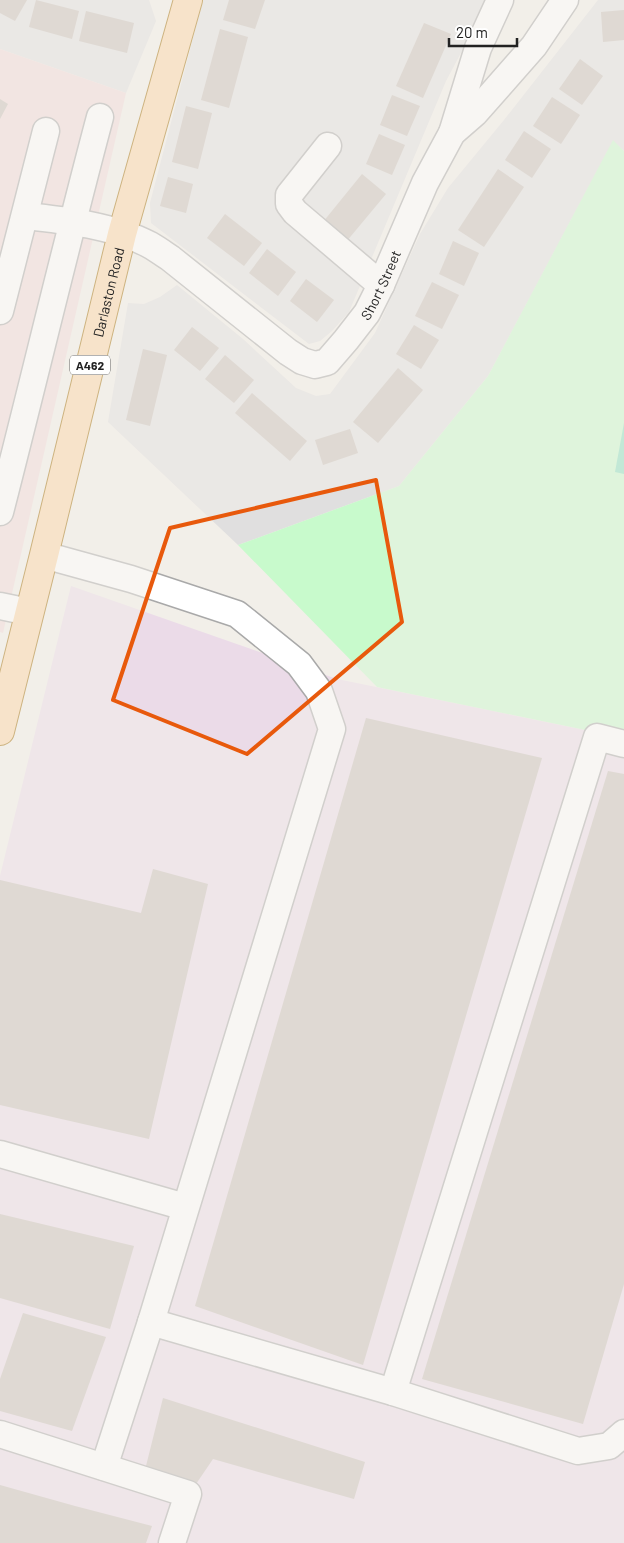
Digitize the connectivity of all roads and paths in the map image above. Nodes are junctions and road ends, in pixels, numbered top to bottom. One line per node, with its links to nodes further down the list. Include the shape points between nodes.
1 (188, 0): 10 (main road, Darlaston Road / A462)
2 (500, 0): 6 (street, via 478,48)
3 (565, 0): 6 (street, Short Street, via 534,46 475,113)
4 (100, 117): 9 (street)
5 (46, 131): 8 (street)
6 (452, 134): 11 (street, Short Street, via 425,183)
7 (328, 146): 11 (street, via 289,195 289,204)
8 (25, 216): 9 (street, Short Street); 12 (street)
9 (72, 222): 10 (street, Short Street); 13 (street)
10 (122, 234): 11 (street, Short Street, via 150,245 170,258 288,352 315,365 327,362 346,340 367,313); 14 (main road, Darlaston Road / A462)
11 (382, 285)
12 (0, 311)
13 (0, 512)
14 (44, 556): 16 (main road, Darlaston Road / A462); 20 (street, via 131,579 237,614 299,664 319,691 332,729)
15 (0, 606): 16 (street)
16 (29, 612): 17 (main road, Darlaston Road / A462)
17 (0, 731)
18 (624, 744): 22 (street, via 597,736)
19 (0, 1154): 20 (street)
20 (185, 1207): 21 (street)
21 (150, 1322): 22 (street); 25 (street)
22 (393, 1392): 23 (street, via 578,1451 609,1446)
23 (624, 1432)
24 (0, 1434): 25 (street)
25 (104, 1467): 26 (street, via 188,1494)
26 (172, 1543)

